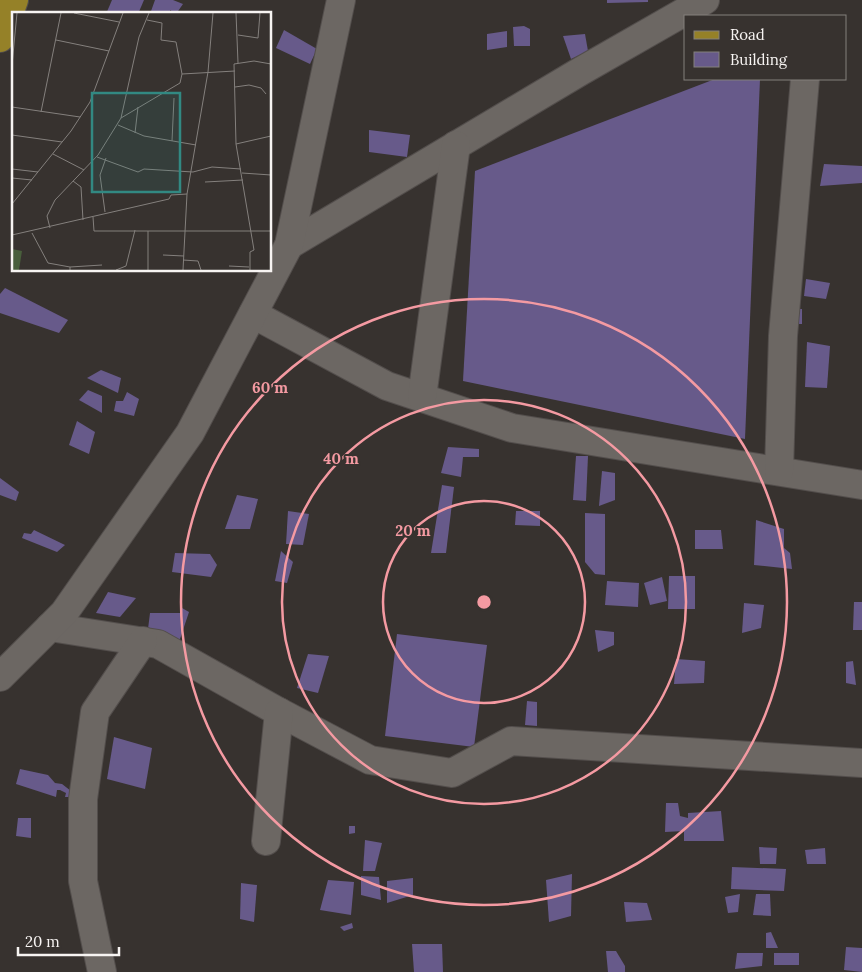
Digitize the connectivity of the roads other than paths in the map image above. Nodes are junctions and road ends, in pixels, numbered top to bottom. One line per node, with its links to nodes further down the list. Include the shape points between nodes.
1 (14, 0): 4 (main road)
2 (342, 0): 7 (street)
3 (705, 0): 6 (street)
4 (0, 38)
5 (805, 80): 10 (street, via 783,336)
6 (456, 145): 7 (street); 9 (street)
7 (289, 245): 8 (street)
8 (253, 314): 9 (street, via 387,386); 12 (street, via 190,433 64,614)
9 (422, 398): 10 (street, via 512,428)
10 (779, 471): 11 (street)
11 (862, 485)
12 (50, 627): 13 (street); 14 (street)
13 (142, 641): 15 (street, via 158,644); 18 (street, via 95,712 83,799 83,881)
14 (0, 677)
15 (279, 712): 16 (street, via 370,760 452,772 511,741); 17 (street)
16 (862, 763)
17 (266, 841)
18 (102, 972)

